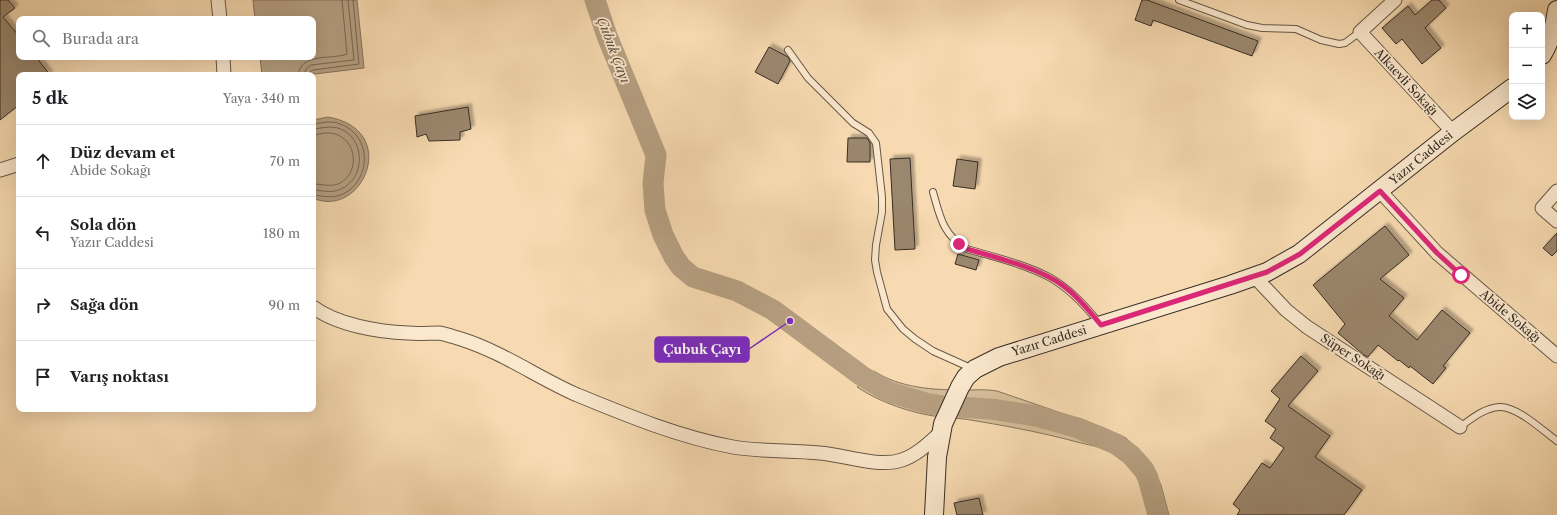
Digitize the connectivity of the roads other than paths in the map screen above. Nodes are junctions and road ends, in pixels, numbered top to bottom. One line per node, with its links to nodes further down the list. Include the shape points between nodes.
1 (218, 0): 5 (street)
2 (1180, 0): 6 (lane, via 1247,25 1296,29 1321,40 1339,44 1345,44)
3 (1395, 0): 6 (street)
4 (1557, 10): 7 (street, via 1553,33)
5 (220, 16)
6 (1360, 32): 12 (street, Alkaevli Sokağı)
7 (1545, 49)
8 (788, 50): 23 (lane, via 808,78 853,123 869,133 876,143 882,212 875,260 887,309 915,339)
9 (223, 60): 10 (street)
10 (224, 72)
11 (1509, 90): 12 (street, Yazır Caddesi)
12 (1453, 132): 15 (street, Yazır Caddesi)
13 (16, 165): 14 (street)
14 (0, 170)
15 (1380, 191): 19 (street, Yazır Caddesi, via 1300,254 1267,272); 22 (street, Abide Sokağı, via 1437,253)
16 (1557, 191): 18 (street, via 1542,208)
17 (933, 192): 21 (lane, via 946,232 959,244 1050,278 1076,296)
18 (1557, 221)
19 (1254, 276): 21 (street, Yazır Caddesi); 24 (street, Süper Sokağı, via 1286,310 1307,327)
20 (316, 309): 25 (street, via 349,324 376,330 408,334 440,333 461,339 483,347 574,393 648,423 734,447 819,453 883,463 902,460 922,449)
21 (1101, 325): 23 (street, Yazır Caddesi, via 999,357)
22 (1557, 356)
23 (974, 369): 25 (street, Yazır Caddesi, via 960,387)
24 (1460, 427): 26 (lane, via 1475,416 1498,407 1511,409 1526,417)
25 (941, 429): 27 (street, Yazır Caddesi)
26 (1557, 441)
27 (934, 515)

